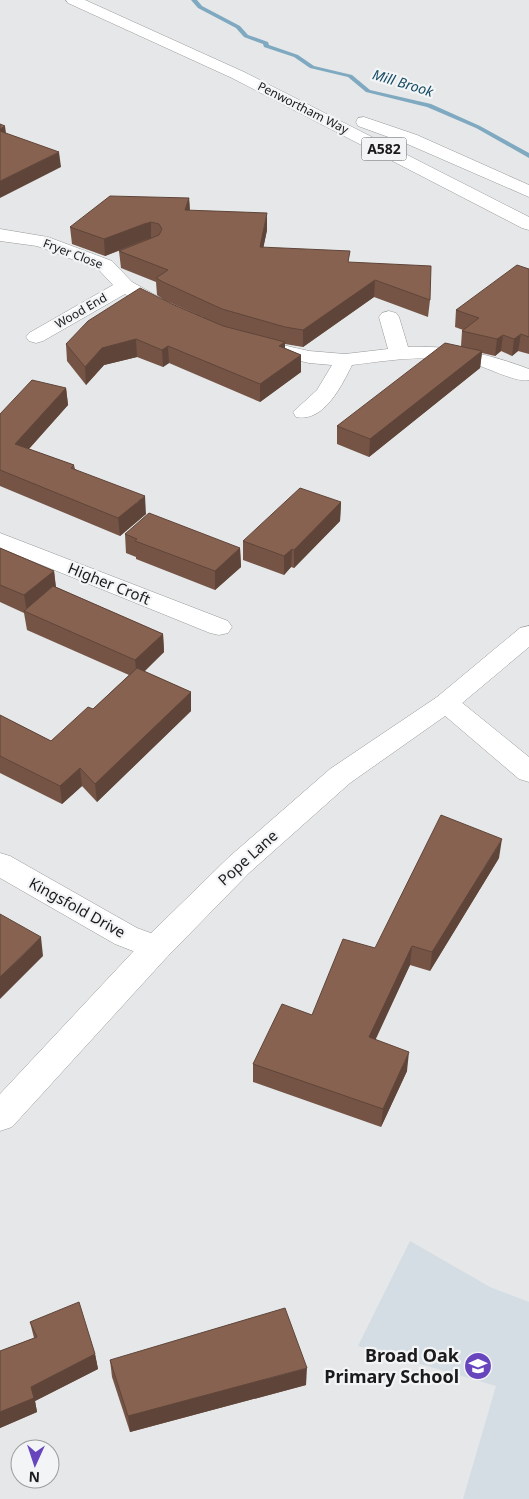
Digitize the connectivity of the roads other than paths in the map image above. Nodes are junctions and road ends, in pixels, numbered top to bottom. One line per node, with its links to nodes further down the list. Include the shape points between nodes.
1 (73, 0): 2 (main road, Penwortham Way / A582)
2 (238, 76): 3 (main road, Penwortham Way / A582, via 411,139); 4 (main road, Penwortham Way / A582)
3 (529, 192)
4 (529, 224)
5 (0, 235): 6 (main road, Fryer Close, via 40,241 113,262)
6 (126, 286): 8 (main road, Fryer Close); 9 (main road, Wood End)
7 (389, 317): 11 (main road)
8 (186, 319)
9 (36, 336)
10 (245, 340): 12 (main road, via 309,357)
11 (400, 354): 12 (main road); 13 (main road, via 467,356)
12 (345, 360): 14 (main road, via 326,394)
13 (525, 375)
14 (304, 412)
15 (0, 540): 16 (main road, Higher Croft)
16 (219, 628)
17 (529, 634): 18 (main road, Pope Lane)
18 (446, 703): 19 (main road); 21 (main road, Pope Lane, via 340,776 239,865)
19 (529, 772)
20 (0, 864): 21 (main road, Kingsfold Drive, via 126,936)
21 (156, 948): 22 (main road, Pope Lane)
22 (0, 1117)

